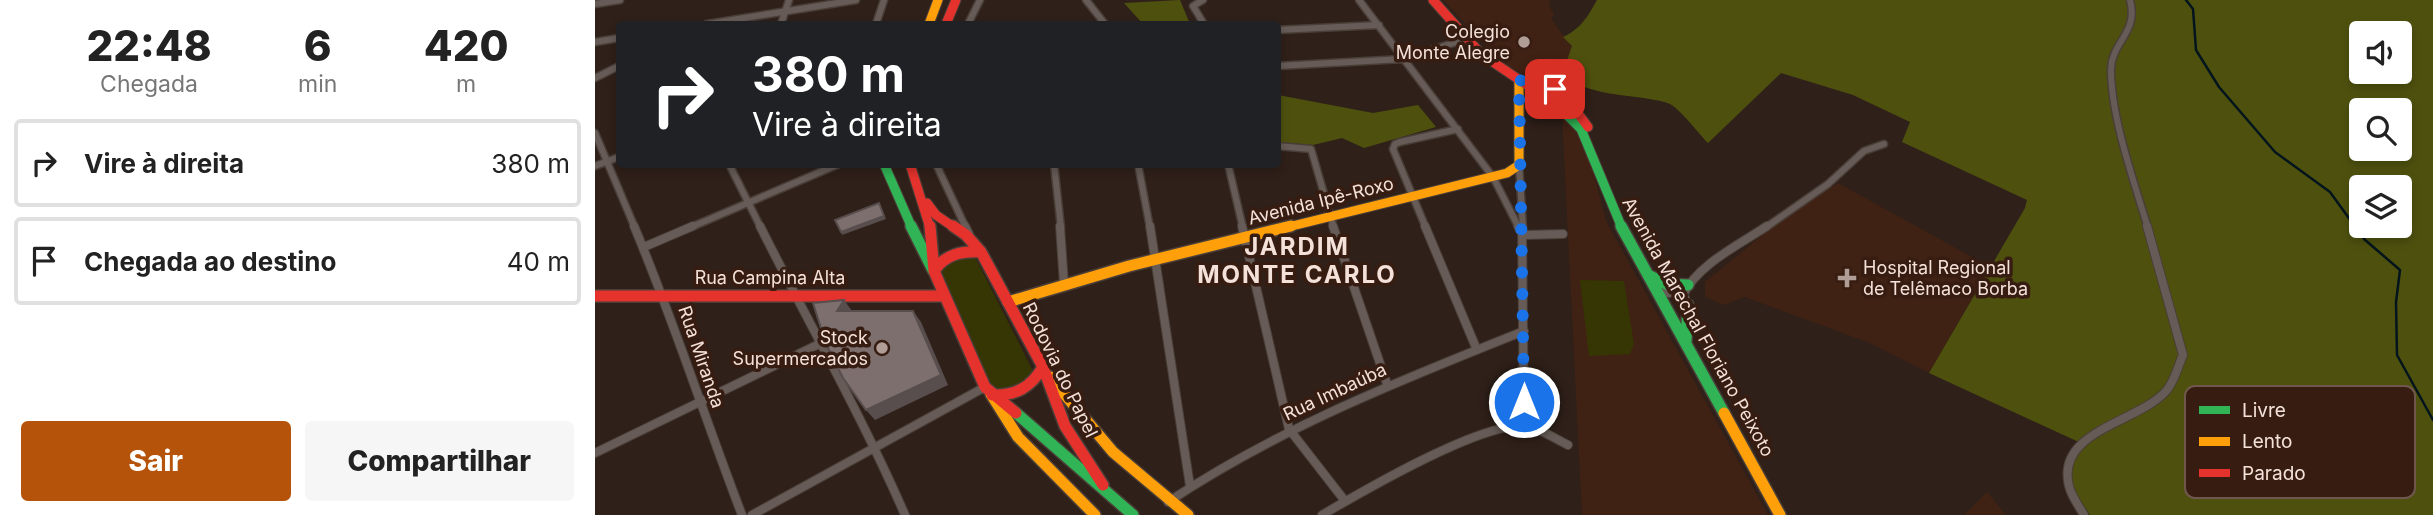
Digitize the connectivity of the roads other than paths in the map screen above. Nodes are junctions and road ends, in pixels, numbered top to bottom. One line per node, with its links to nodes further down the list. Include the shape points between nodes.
1 (620, 0): 13 (street)
2 (789, 0): 15 (street)
3 (856, 0): 15 (street)
4 (884, 0): 18 (street)
5 (938, 0): 19 (main road)
6 (956, 0): 20 (main road)
7 (980, 0): 21 (street)
8 (1086, 0): 22 (street)
9 (1359, 0): 24 (street)
10 (1433, 0): 27 (main road)
11 (2130, 0): 101 (street, via 2134,22 2110,70 2183,355 2166,392 2127,419 2080,442 2066,462 2067,486)
12 (1199, 1): 23 (street, via 1193,6)
13 (598, 2): 14 (street)
14 (595, 11)
15 (785, 11): 16 (street); 17 (street)
16 (725, 21)
17 (782, 21)
18 (877, 21)
19 (930, 21)
20 (947, 21)
21 (970, 21)
22 (1103, 21)
23 (1202, 21)
24 (1379, 24): 25 (street); 29 (street)
25 (1281, 30)
26 (616, 38): 28 (street)
27 (1466, 39): 29 (street); 33 (main road)
28 (595, 42)
29 (1403, 59): 30 (street); 36 (street)
30 (1281, 66)
31 (616, 68): 32 (street)
32 (595, 78)
33 (1519, 80): 34 (main road); 43 (main road)
34 (1548, 97): 35 (main road); 35 (main road, Avenida Marechal Floriano Peixoto, via 1558,90 1568,94); 40 (main road, Avenida Marechal Floriano Peixoto, via 1575,120)
35 (1569, 100): 40 (main road, Avenida Marechal Floriano Peixoto, via 1590,130)
36 (1458, 128): 53 (street); 55 (street, via 1395,144 1393,149)
37 (595, 134): 42 (street, Rua Miranda)
38 (1884, 144): 67 (street, via 1864,151 1828,184)
39 (1281, 146): 57 (street, via 1311,149)
40 (1593, 153): 65 (main road, Avenida Marechal Floriano Peixoto, via 1614,214)
41 (616, 158): 42 (street)
42 (606, 162): 44 (street); 61 (street, Rua Miranda)
43 (1519, 165): 53 (main road, Avenida Ipê-Roxo); 58 (street)
44 (595, 166)
45 (731, 168): 56 (street)
46 (830, 168): 56 (street)
47 (886, 168): 64 (main road)
48 (912, 168): 54 (main road, Rodovia do Papel)
49 (938, 168): 62 (street)
50 (1055, 168): 66 (street)
51 (1139, 168): 63 (street)
52 (1229, 168): 60 (street)
53 (1493, 177): 55 (main road, Avenida Ipê-Roxo); 58 (street)
54 (922, 195): 62 (main road, Rodovia do Papel, via 936,215 961,230); 64 (main road, Rodovia do Papel, via 932,232)
55 (1413, 196): 57 (main road, Avenida Ipê-Roxo); 79 (street)
56 (749, 204): 61 (street); 71 (street)
57 (1331, 216): 60 (main road, Avenida Ipê-Roxo); 81 (street)
58 (1523, 234): 59 (street); 76 (street)
59 (1563, 234)
60 (1246, 237): 63 (main road, Avenida Ipê-Roxo); 85 (street)
61 (644, 247): 69 (street, Rua Miranda)
62 (981, 252): 64 (main road, via 947,257); 74 (main road, Rodovia do Papel)
63 (1156, 259): 66 (main road, Avenida Ipê-Roxo); 89 (street)
64 (934, 271): 72 (main road, Rodovia do Papel)
65 (1646, 274): 67 (main road, via 1666,284); 68 (main road, Avenida Marechal Floriano Peixoto)
66 (1064, 284): 74 (main road, Avenida Ipê-Roxo)
67 (1688, 285): 73 (street)
68 (1658, 293): 73 (street); 75 (main road, Avenida Marechal Floriano Peixoto)
69 (663, 295): 70 (main road, Rua Campina Alta); 71 (main road, Rua Campina Alta); 83 (street, Rua Miranda)
70 (595, 296)
71 (797, 296): 72 (main road, Rua Campina Alta); 77 (street)
72 (945, 296): 82 (main road, Rodovia do Papel)
73 (1686, 300): 75 (street); 78 (main road)
74 (1007, 302): 80 (main road, Rodovia do Papel)
75 (1675, 321): 78 (main road, Avenida Marechal Floriano Peixoto)
76 (1524, 331): 79 (street, Rua Imbaúba); 84 (street)
77 (819, 344): 83 (street); 87 (street)
78 (1686, 344): 100 (main road, Avenida Marechal Floriano Peixoto)
79 (1477, 350): 81 (street, Rua Imbaúba)
80 (1043, 368): 82 (main road, via 1033,383 1017,393 1002,397); 90 (main road, Rodovia do Papel, via 1065,426); 92 (main road, via 1093,434)
81 (1387, 384): 85 (street, Rua Imbaúba)
82 (988, 391): 87 (street); 90 (main road, Rodovia do Papel); 96 (main road, via 1018,437)
83 (699, 402): 88 (street); 93 (street, Rua Miranda)
84 (1524, 426): 86 (street); 91 (street, via 1453,449)
85 (1289, 429): 89 (street, Rua Imbaúba); 91 (street)
86 (1568, 445)
87 (875, 446): 94 (street); 95 (street)
88 (595, 453)
89 (1190, 486): 92 (street, Rua Imbaúba)
90 (1112, 499): 97 (main road, Rodovia do Papel)
91 (1345, 501): 99 (street)
92 (1168, 502): 98 (main road)
93 (742, 515)
94 (751, 515)
95 (905, 515)
96 (1095, 515)
97 (1133, 515)
98 (1188, 515)
99 (1322, 515)
100 (1780, 515)
101 (2084, 515)

